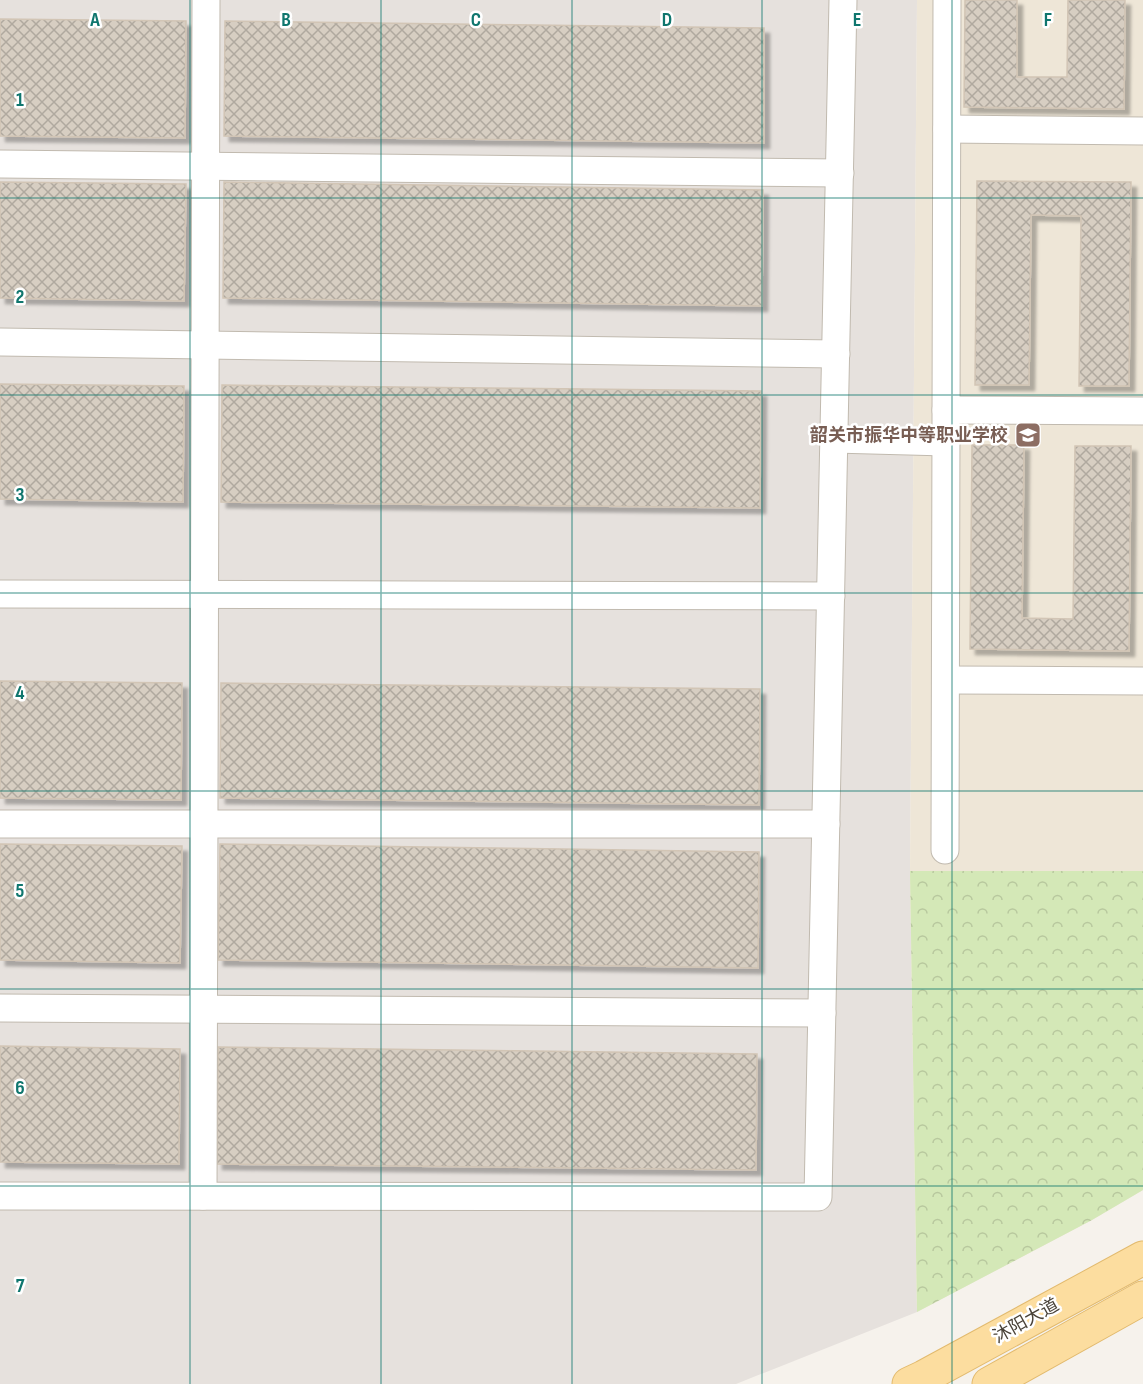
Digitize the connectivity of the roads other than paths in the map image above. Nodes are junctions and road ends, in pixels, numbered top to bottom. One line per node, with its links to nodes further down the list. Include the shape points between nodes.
1 (206, 0): 7 (street)
2 (843, 0): 8 (street)
3 (947, 0): 4 (street)
4 (946, 129): 5 (street); 12 (street)
5 (1143, 131)
6 (0, 164): 7 (street)
7 (206, 166): 8 (street); 10 (street)
8 (840, 173): 11 (street)
9 (0, 342): 10 (street)
10 (205, 345): 11 (street); 17 (street)
11 (836, 354): 14 (street)
12 (946, 410): 13 (street); 15 (street)
13 (1143, 411)
14 (834, 439): 15 (street); 18 (street)
15 (946, 442): 19 (street)
16 (0, 594): 17 (street)
17 (205, 594): 18 (street); 22 (street)
18 (831, 597): 23 (street)
19 (946, 680): 20 (street); 24 (street)
20 (1143, 681)
21 (0, 824): 22 (street)
22 (204, 824): 23 (street); 26 (street)
23 (826, 824): 27 (street)
24 (945, 850)
25 (0, 1008): 26 (street)
26 (204, 1009): 27 (street); 29 (street)
27 (822, 1013): 29 (street, via 818,1197)
28 (0, 1196): 29 (street)
29 (203, 1196)
30 (1143, 1258): 32 (main road, 沐阳大道)
31 (1143, 1298): 33 (main road, 沐阳大道)
32 (909, 1384)
33 (989, 1384)

